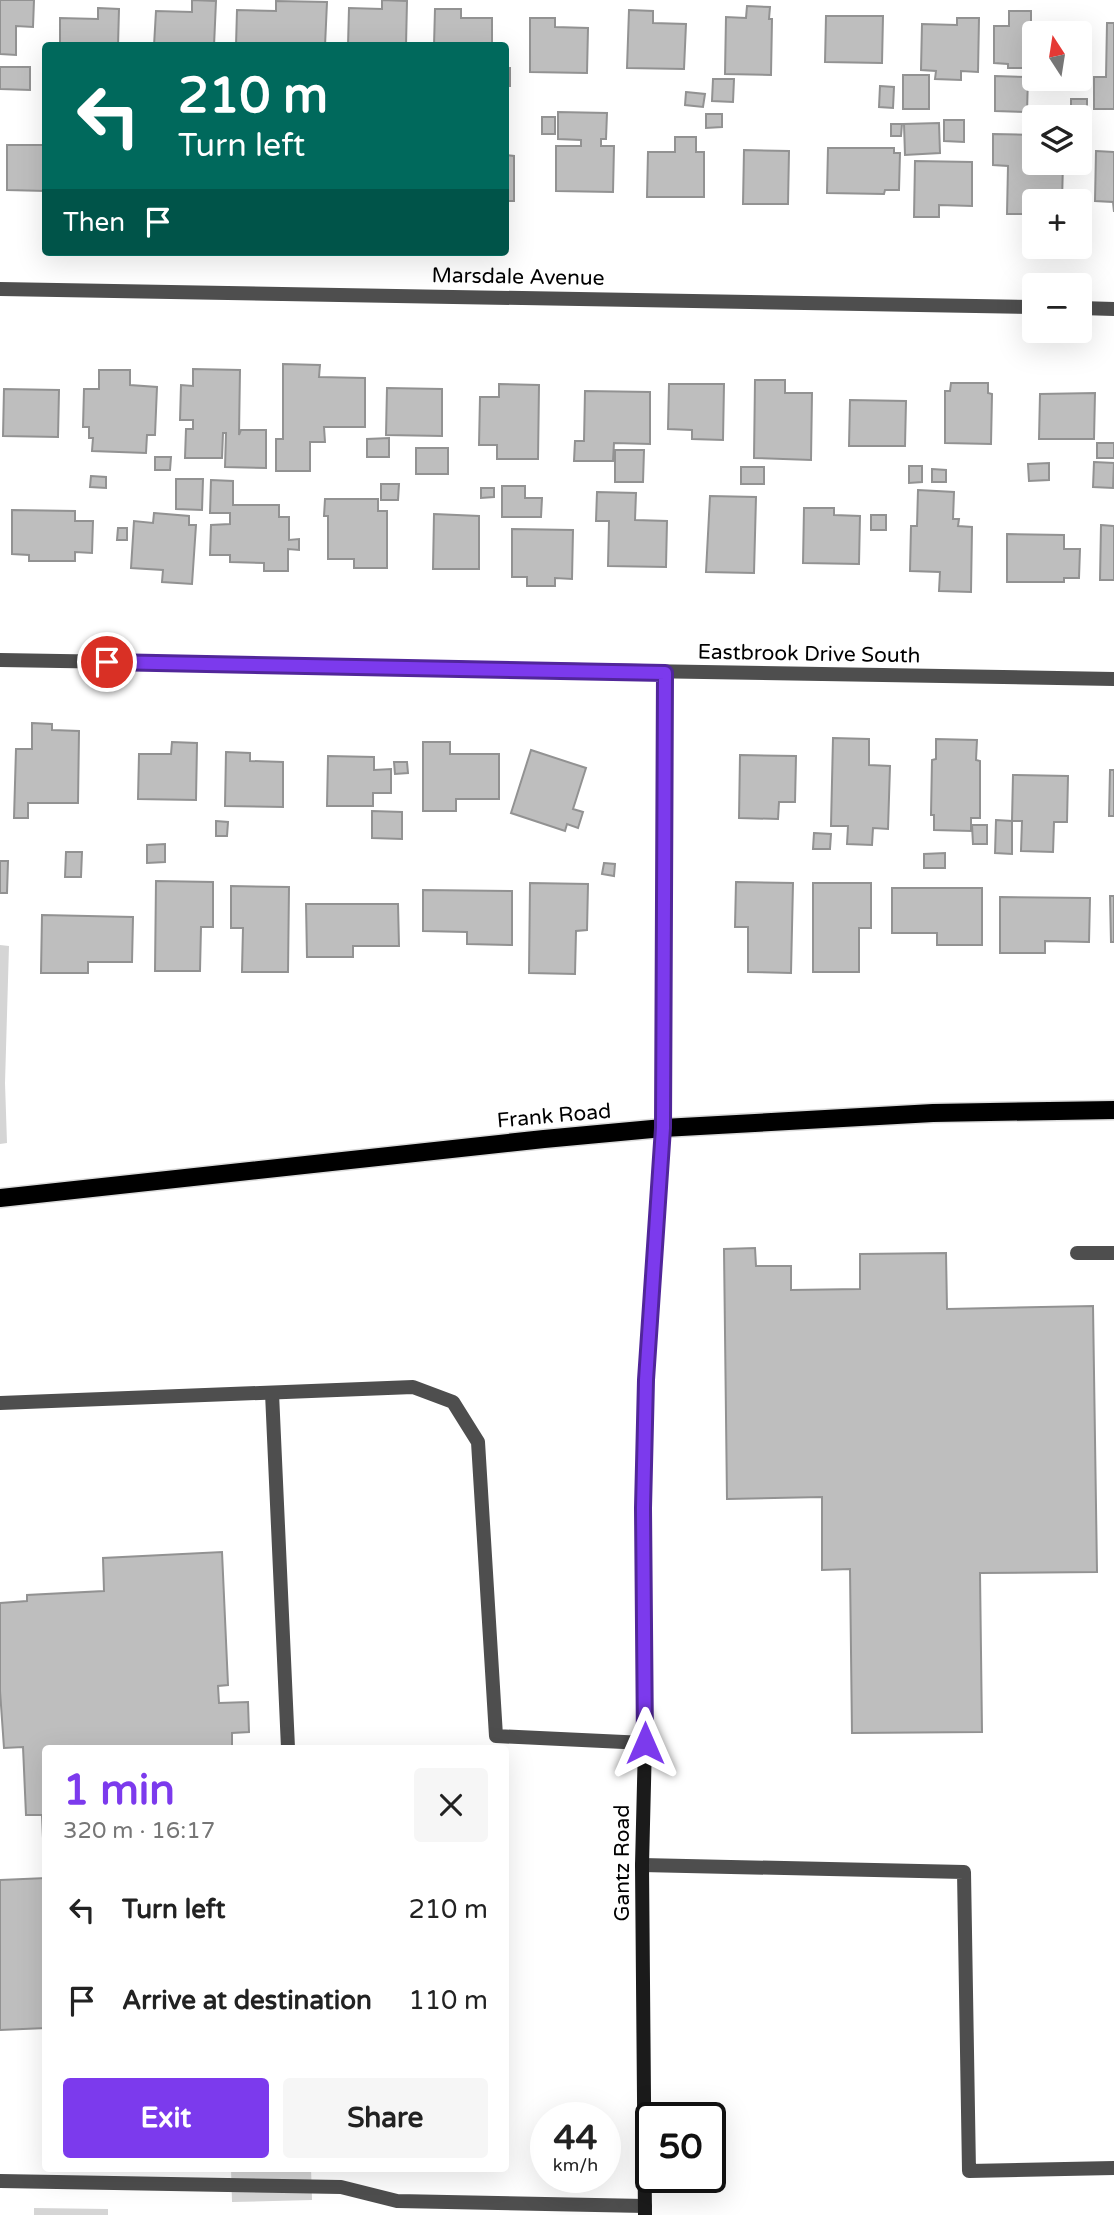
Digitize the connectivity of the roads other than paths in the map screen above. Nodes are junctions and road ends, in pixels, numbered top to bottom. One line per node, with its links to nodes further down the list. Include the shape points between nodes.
1 (0, 289): 2 (street, Marsdale Avenue)
2 (1022, 307)
3 (1092, 308): 4 (street)
4 (1114, 309)
5 (0, 660): 6 (street, Eastbrook Drive South)
6 (665, 673): 7 (street, Eastbrook Drive South); 9 (street, Gantz Road)
7 (1114, 679)
8 (1114, 1111): 9 (main road, Frank Road, via 933,1113)
9 (663, 1128): 10 (main road, Frank Road); 16 (main road, Gantz Road, via 646,1380)
10 (0, 1198)
11 (1077, 1253): 12 (street)
12 (1114, 1253)
13 (272, 1393): 14 (street); 15 (street, via 412,1387 453,1402 478,1442); 17 (street)
14 (0, 1403)
15 (494, 1742): 16 (street)
16 (645, 1743): 18 (main road, Gantz Road)
17 (288, 1745)
18 (642, 1865): 19 (street, via 964,1871 969,2171); 21 (main road, Gantz Road)
19 (1114, 2168)
20 (0, 2180): 21 (street, via 341,2187 397,2201)
21 (645, 2211)

